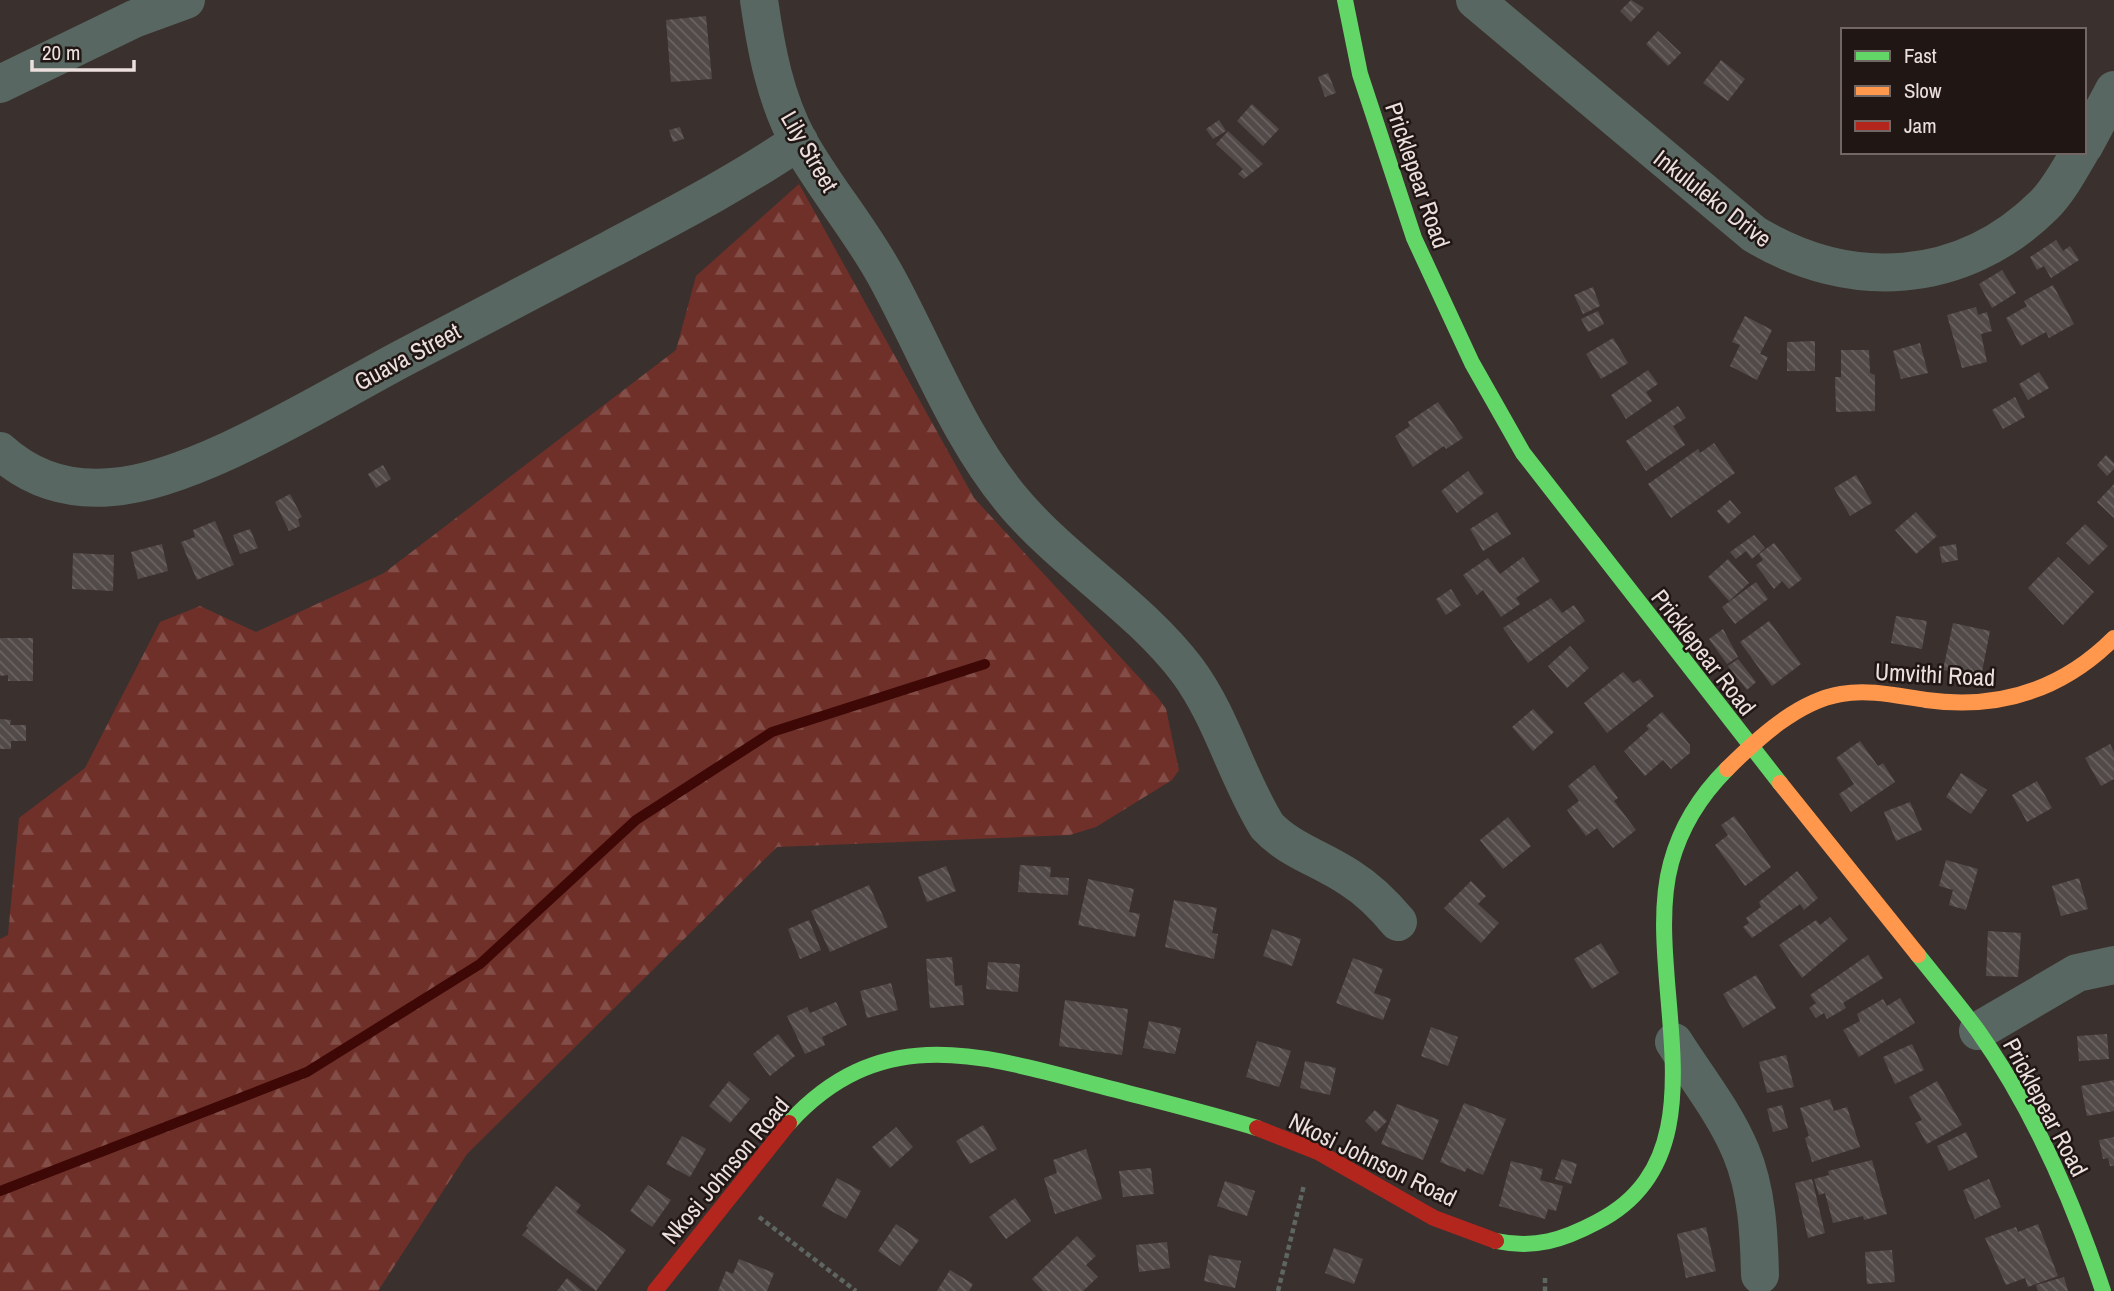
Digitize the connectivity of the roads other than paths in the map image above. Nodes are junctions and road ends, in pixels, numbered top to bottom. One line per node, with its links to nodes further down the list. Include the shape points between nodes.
1 (186, 0): 5 (street, via 134,19)
2 (760, 0): 8 (street, Lily Street, via 765,43 780,97)
3 (1345, 0): 12 (street, Pricklepear Road, via 1360,74 1413,238 1472,363 1523,453)
4 (1475, 0): 9 (street, Inkululeko Drive, via 1754,234 1780,250 1838,269 1900,272 1930,269 1963,258 2045,204)
5 (0, 84)
6 (2114, 90): 7 (street, Inkululeko Drive)
7 (2093, 139)
8 (799, 141): 10 (street, Guava Street, via 750,175 646,231 265,430 174,472 111,488 57,484 36,476); 13 (street, Lily Street, via 873,251 966,431 995,477 1047,537 1167,645 1189,673 1267,825 1279,838 1379,899)
9 (2082, 154)
10 (0, 451)
11 (2114, 638): 12 (street, Umvithi Road, via 2088,665 2036,695 1945,702 1877,693 1843,694 1818,699)
12 (1751, 748): 15 (street, Pricklepear Road, via 1839,852); 16 (street, Nkosi Johnson Road, via 1692,808 1670,858 1663,929)
13 (1398, 922)
14 (2114, 965): 15 (street, via 2077,973)
15 (1978, 1031): 19 (street, Pricklepear Road, via 2056,1167)
16 (1674, 1042): 17 (street, via 1742,1155 1759,1235); 18 (street, Nkosi Johnson Road, via 1671,1123 1652,1175 1634,1199 1603,1223 1567,1239 1525,1247 1470,1232 1313,1150 1238,1123 964,1054 916,1054 875,1062 832,1085 793,1117)
17 (1760, 1275)
18 (655, 1291)
19 (2103, 1291)

